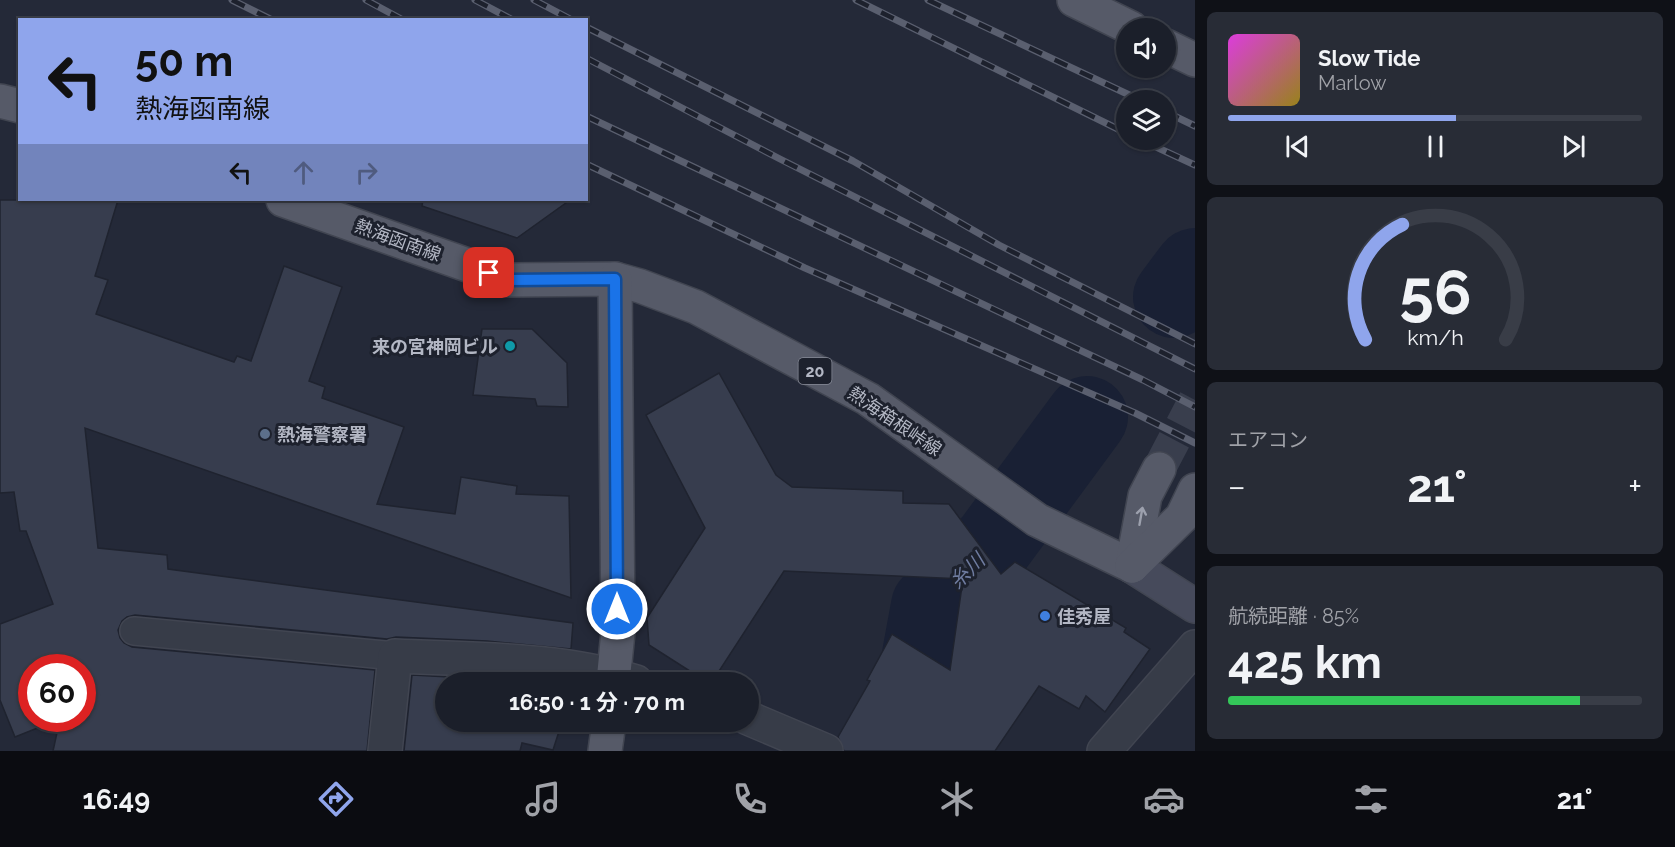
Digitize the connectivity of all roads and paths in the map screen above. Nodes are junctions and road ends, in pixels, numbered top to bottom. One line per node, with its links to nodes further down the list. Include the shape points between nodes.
1 (1074, 0): 2 (main road)
2 (1116, 21)
3 (1176, 51): 4 (main road)
4 (1195, 60)
5 (0, 102): 6 (main road)
6 (18, 106)
7 (286, 201): 8 (main road, 熱海函南線, via 510,280)
8 (615, 279): 11 (main road, 熱海箱根峠線 / 20, via 696,307 868,399 1037,520); 17 (main road)
9 (1159, 469): 11 (main road, one-way to 9, via 1145,496)
10 (1195, 490): 11 (main road, via 1182,517)
11 (1132, 566): 12 (street)
12 (1195, 606)
13 (134, 631): 15 (lane)
14 (1195, 647): 23 (street)
15 (395, 656): 16 (street, via 549,663); 20 (street)
16 (587, 672)
17 (620, 672)
18 (759, 723): 22 (street)
19 (608, 732): 21 (main road)
20 (385, 751)
21 (605, 751)
22 (826, 751)
23 (1104, 751)

